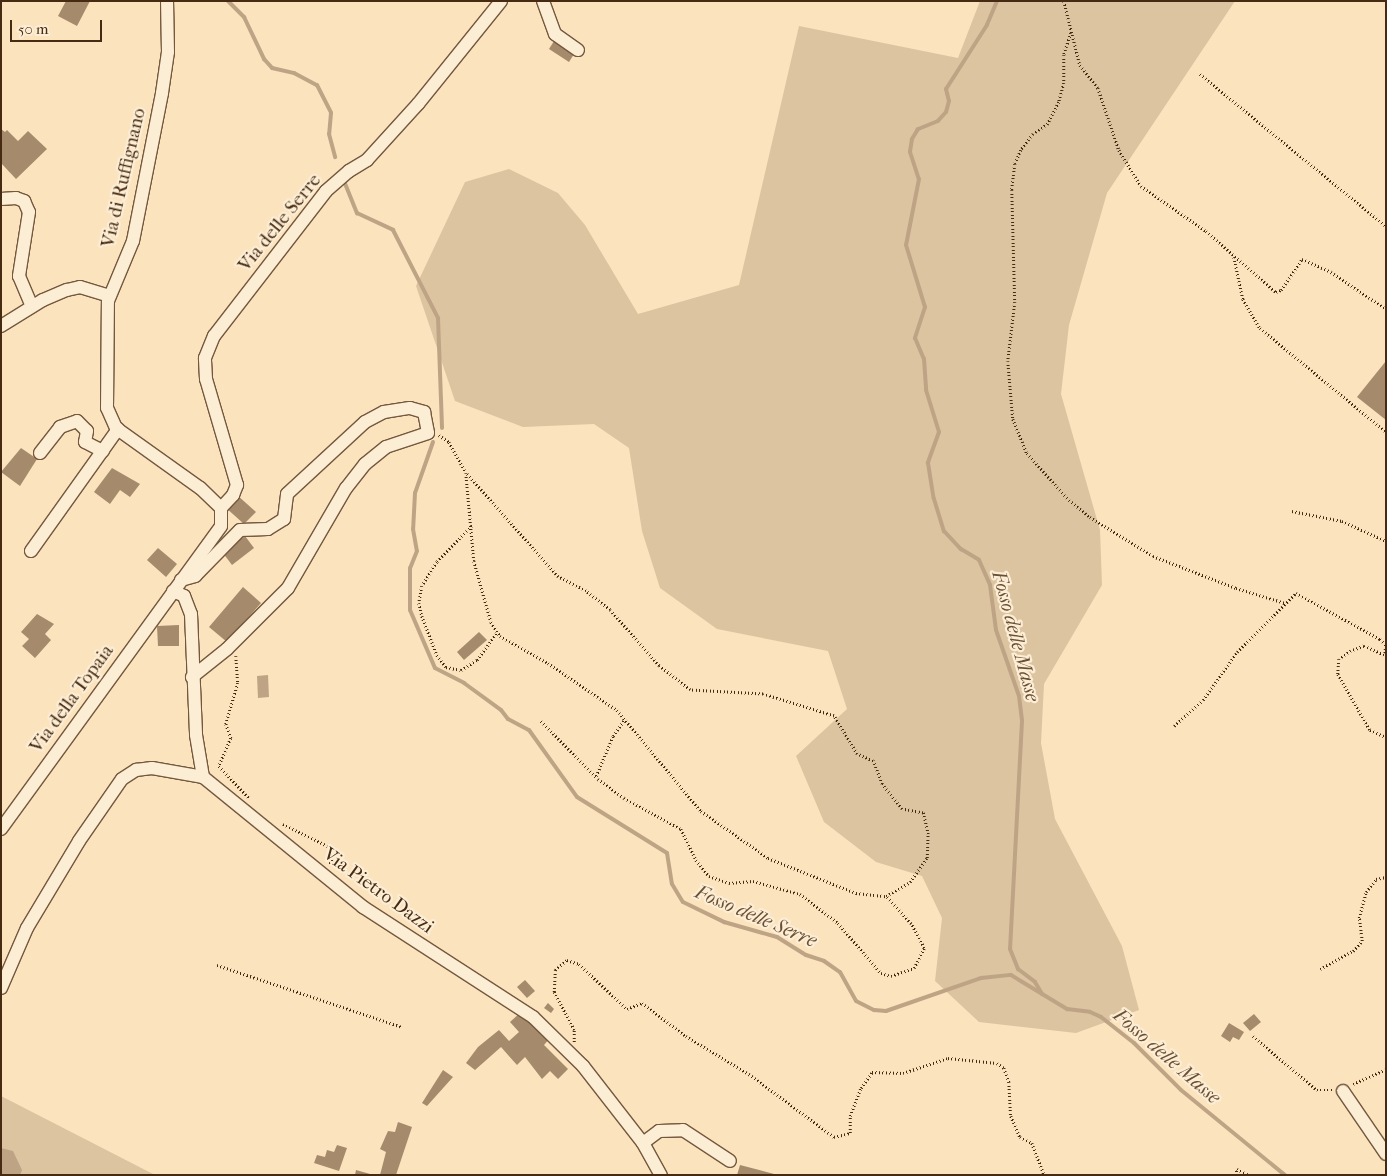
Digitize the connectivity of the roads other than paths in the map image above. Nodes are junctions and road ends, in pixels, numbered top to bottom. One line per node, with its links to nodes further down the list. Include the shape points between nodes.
1 (167, 1): 6 (street, Via di Ruffignano, via 168,52 162,93 133,241)
2 (501, 1): 12 (street, Via delle Serre, via 418,104 367,160 326,191 214,336 205,358 206,379 237,485)
3 (543, 1): 4 (street, via 555,34)
4 (578, 50)
5 (1, 199): 7 (street, via 24,201 29,212 19,276)
6 (110, 296): 7 (street, via 80,287); 9 (street, Via di Ruffignano, via 107,408)
7 (32, 306): 8 (street)
8 (1, 326)
9 (118, 429): 10 (street); 12 (street, Via di Ruffignano, via 200,488)
10 (102, 451): 11 (street, via 85,442 87,431 77,421 60,426); 13 (street)
11 (40, 454)
12 (221, 508): 14 (street, via 221,526)
13 (31, 551)
14 (181, 580): 15 (street); 16 (street, via 195,576 240,530 268,529 284,519 287,494 365,422 384,412 410,408 424,412 428,433 386,447 365,464 346,488 288,588 233,644)
15 (173, 590): 16 (street, via 184,596 191,614); 18 (street, Via della Topaia)
16 (192, 677): 17 (street)
17 (204, 777): 19 (street, via 152,768 136,770 122,778 26,928); 21 (street, Via Pietro Dazzi, via 323,876 410,939 533,1017 569,1052)
18 (1, 829)
19 (1, 988)
20 (1343, 1090): 22 (street)
21 (642, 1143): 23 (street, via 659,1131 683,1130); 24 (street, Via Pietro Dazzi)
22 (1386, 1154)
23 (730, 1161)
24 (661, 1175)

